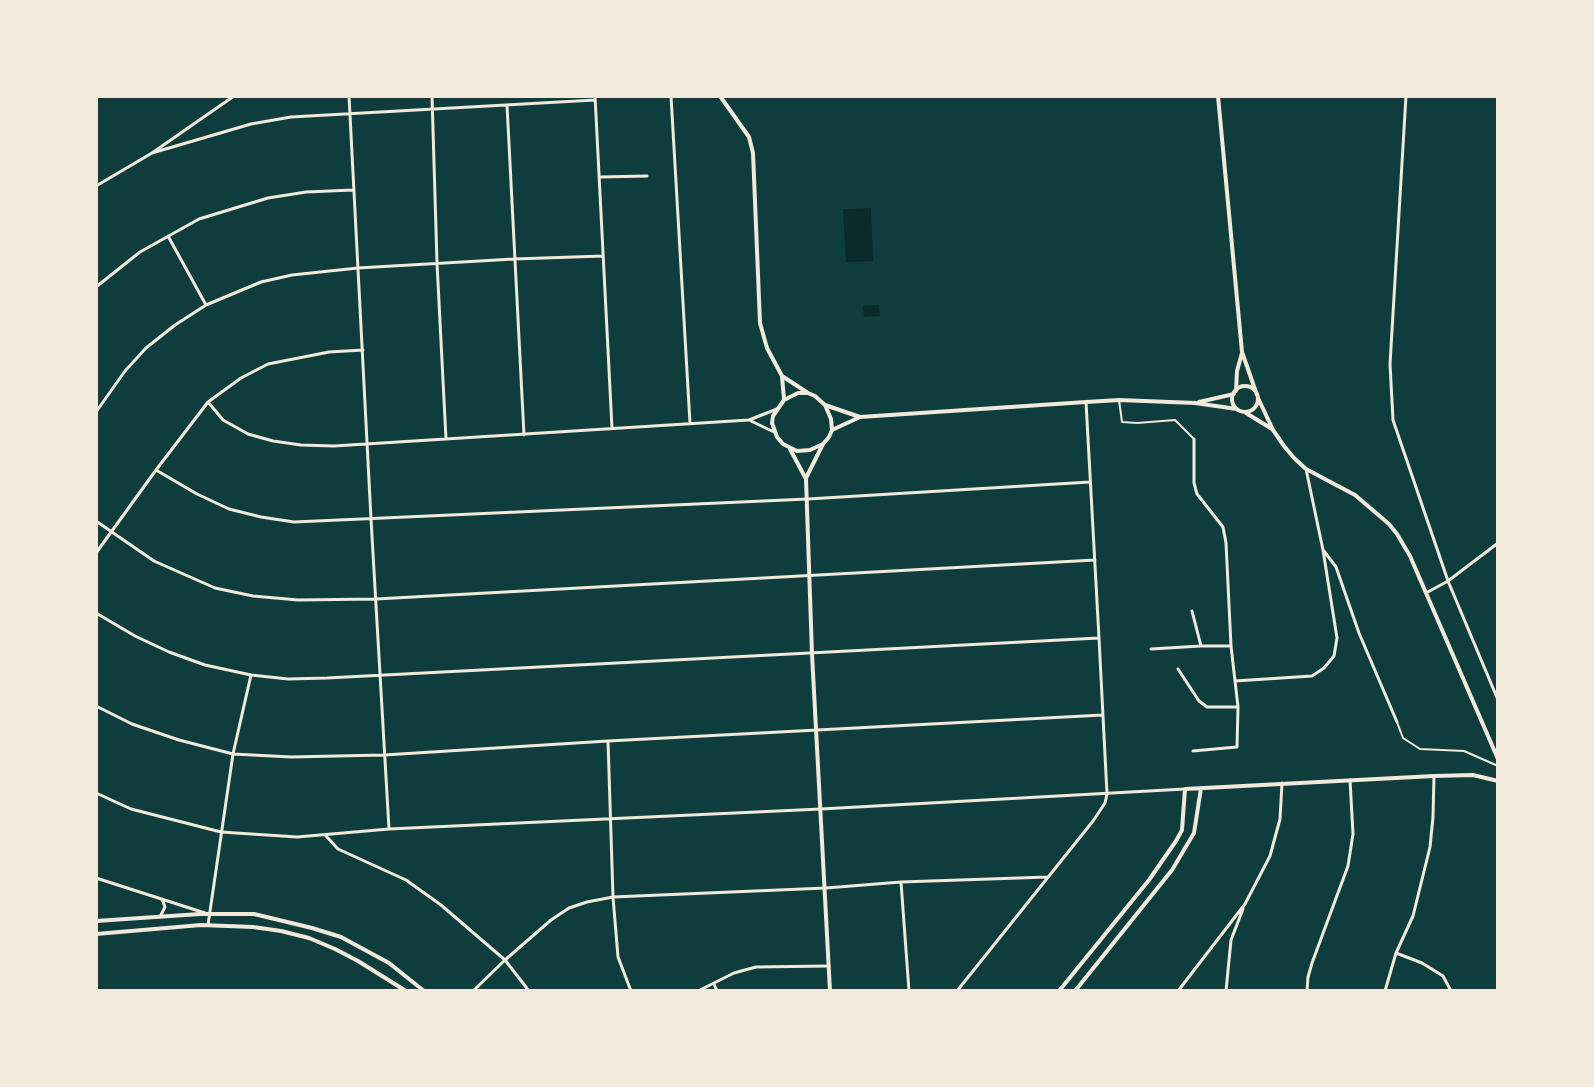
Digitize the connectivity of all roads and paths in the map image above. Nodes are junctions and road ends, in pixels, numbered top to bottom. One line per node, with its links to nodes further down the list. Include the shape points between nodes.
1 (234, 96): 12 (street)
2 (349, 96): 11 (street)
3 (432, 96): 10 (street)
4 (671, 96): 42 (street)
5 (720, 96): 26 (street, via 752,146 760,323 767,348)
6 (1218, 96): 25 (street)
7 (1406, 96): 66 (street, via 1390,397 1393,420)
8 (595, 98): 9 (street); 14 (street)
9 (507, 105): 10 (street); 19 (street)
10 (433, 108): 11 (street); 20 (street)
11 (350, 115): 12 (street, via 291,117 251,124); 16 (street)
12 (152, 153): 15 (street)
13 (647, 176): 14 (street)
14 (600, 177): 18 (street)
15 (96, 186)
16 (353, 190): 17 (street, via 268,198 199,219); 21 (street)
17 (168, 236): 22 (street, via 140,252); 23 (street)
18 (603, 256): 19 (street); 43 (street)
19 (514, 259): 20 (street); 47 (street)
20 (437, 263): 21 (street); 49 (street)
21 (358, 268): 23 (street, via 261,282); 24 (street)
22 (96, 287)
23 (206, 305): 38 (street, via 146,348)
24 (363, 350): 32 (street, via 319,353 268,364); 50 (street)
25 (1242, 352): 27 (street); 29 (street)
26 (782, 376): 28 (street); 30 (street)
27 (1235, 392): 29 (street, via 1248,387); 34 (street); 37 (street, via 1233,403)
28 (808, 393): 30 (street); 35 (street)
29 (1258, 396): 39 (street, via 1254,408); 45 (street)
30 (784, 400): 36 (street)
31 (1119, 400): 33 (street); 34 (street); 48 (street, via 1122,422 1175,420)
32 (208, 402): 50 (street, via 223,420 248,434 273,441 301,445); 54 (street)
33 (1086, 402): 40 (street); 56 (street)
34 (1195, 402): 37 (street)
35 (825, 405): 40 (street); 44 (street)
36 (777, 409): 41 (street); 46 (street, via 773,416)
37 (1237, 409): 39 (street)
38 (96, 412)
39 (1244, 412): 45 (street)
40 (860, 417): 44 (street)
41 (749, 420): 42 (street); 46 (street)
42 (690, 423): 43 (street)
43 (612, 428): 47 (street)
44 (832, 430): 51 (street)
45 (1273, 430): 53 (street)
46 (774, 432): 52 (street)
47 (524, 435): 49 (street)
48 (1194, 438): 73 (street, via 1197,494 1223,527 1226,543)
49 (446, 439): 50 (street)
50 (367, 444): 58 (street)
51 (823, 444): 52 (street, via 810,450); 55 (street)
52 (790, 449): 55 (street)
53 (1306, 469): 62 (street); 67 (street, via 1355,495 1389,524 1410,556)
54 (156, 470): 58 (street, via 229,509 261,518 294,522); 60 (street)
55 (806, 478): 57 (street)
56 (1090, 482): 57 (street); 64 (street)
57 (808, 500): 58 (street); 65 (street)
58 (371, 519): 68 (street)
59 (96, 521): 60 (street)
60 (111, 531): 63 (street); 68 (street, via 154,561 214,588 298,600)
61 (1498, 543): 66 (street)
62 (1323, 550): 79 (street, via 1337,638 1334,656 1312,676); 84 (street, via 1336,567)
63 (96, 553)
64 (1095, 560): 65 (street); 71 (street)
65 (810, 576): 68 (street); 75 (street)
66 (1449, 581): 67 (street); 80 (street)
67 (1426, 593): 90 (street)
68 (376, 599): 78 (street)
69 (1192, 612): 72 (street)
70 (96, 613): 77 (street, via 169,652)
71 (1099, 638): 75 (street); 83 (street)
72 (1201, 646): 73 (street); 74 (street)
73 (1231, 646): 79 (street)
74 (1151, 649)
75 (812, 654): 78 (street); 85 (street)
76 (1178, 669): 82 (street, via 1207,707)
77 (251, 675): 78 (street, via 288,679); 88 (street)
78 (380, 675): 89 (street)
79 (1235, 681): 82 (street)
80 (1498, 700)
81 (96, 706): 88 (street, via 132,724)
82 (1238, 707): 87 (street, via 1238,747)
83 (1103, 715): 85 (street); 99 (street)
84 (1397, 722): 91 (street, via 1403,738 1420,749 1464,751)
85 (818, 732): 86 (street); 100 (street)
86 (608, 741): 89 (street); 101 (street)
87 (1193, 751)
88 (233, 754): 89 (street); 103 (street)
89 (384, 755): 102 (street)
90 (1498, 759)
91 (1498, 766)
92 (1434, 776): 93 (street); 94 (street, via 1473,775); 117 (street, via 1430,847 1413,916)
93 (1350, 780): 95 (street); 135 (street, via 1353,834 1348,866 1312,963)
94 (1498, 781)
95 (1282, 783): 96 (street); 111 (street, via 1276,840)
96 (1201, 788): 97 (street); 132 (street, via 1194,833 1172,870)
97 (1185, 789): 99 (street); 131 (street, via 1182,830 1170,850)
98 (96, 794): 103 (street, via 131,808)
99 (1107, 794): 100 (street); 105 (street, via 1093,821)
100 (821, 809): 101 (street); 108 (street)
101 (610, 819): 102 (street); 109 (street)
102 (389, 829): 104 (street)
103 (221, 832): 104 (street); 112 (street)
104 (326, 835): 118 (street, via 338,849 406,880)
105 (1048, 877): 107 (street); 130 (street)
106 (96, 878): 110 (street)
107 (901, 882): 108 (street); 129 (street)
108 (826, 888): 109 (street); 119 (street)
109 (613, 897): 118 (street, via 568,908); 125 (street, via 618,957)
110 (161, 898): 112 (street); 113 (street, via 165,907)
111 (1245, 904): 133 (street); 134 (street, via 1231,940)
112 (209, 914): 113 (street); 115 (street); 122 (street, via 254,914 341,937 389,963)
113 (160, 917): 114 (street)
114 (96, 921)
115 (208, 925): 116 (street); 121 (street, via 253,927 309,938 358,960)
116 (96, 933)
117 (1396, 953): 136 (street); 137 (street, via 1443,976)
118 (505, 960): 123 (street); 124 (street)
119 (829, 966): 120 (street, via 756,967 734,972); 128 (street)
120 (714, 984): 126 (street); 127 (street)
121 (406, 991)
122 (424, 991)
123 (473, 991)
124 (529, 991)
125 (631, 991)
126 (698, 991)
127 (717, 991)
128 (830, 991)
129 (909, 991)
130 (957, 991)
131 (1059, 991)
132 (1075, 991)
133 (1178, 991)
134 (1226, 991)
135 (1307, 991)
136 (1385, 991)
137 (1450, 991)

